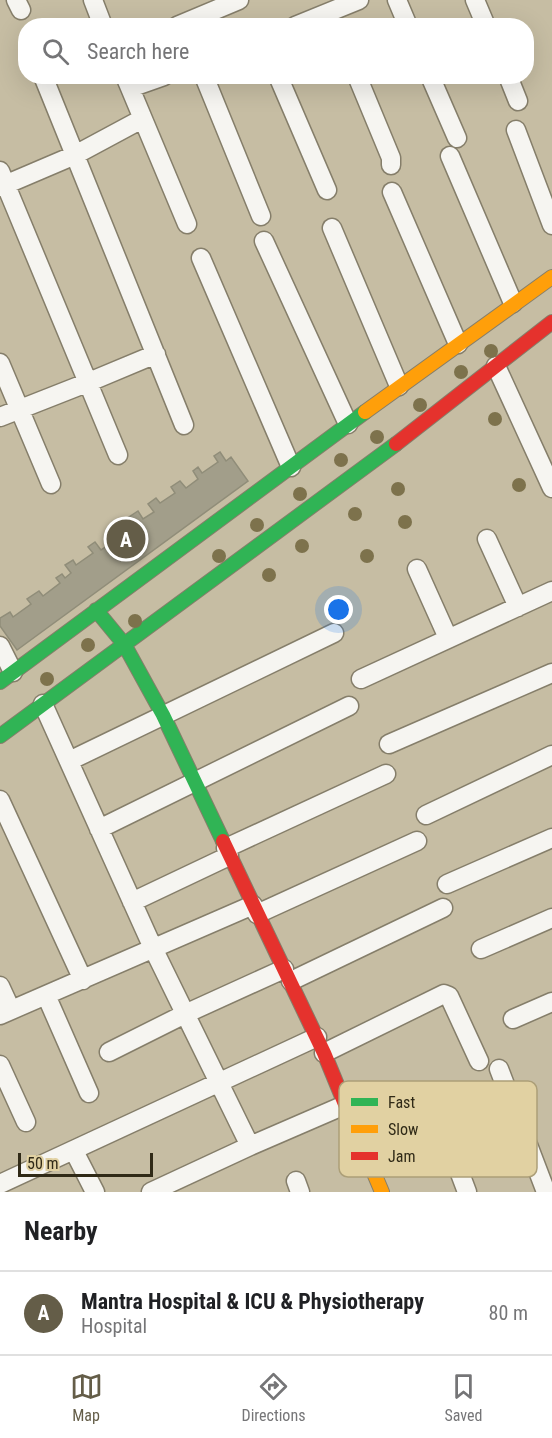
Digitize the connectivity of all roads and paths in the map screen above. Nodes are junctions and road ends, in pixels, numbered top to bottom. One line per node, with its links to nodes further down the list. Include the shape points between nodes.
1 (93, 0): 7 (street)
2 (239, 0): 8 (street)
3 (359, 0): 6 (street)
4 (397, 0): 10 (street)
5 (475, 0): 11 (street)
6 (331, 12): 9 (street)
7 (100, 18)
8 (196, 18)
9 (316, 18)
10 (405, 18)
11 (483, 18)
12 (46, 84): 23 (street)
13 (128, 84): 20 (street)
14 (207, 84): 29 (street)
15 (281, 84): 27 (street)
16 (360, 84): 25 (street)
17 (433, 84): 22 (street)
18 (511, 84): 19 (street)
19 (518, 101)
20 (142, 119): 23 (street); 30 (street)
21 (516, 130): 31 (street)
22 (457, 138)
23 (75, 155): 26 (street); 39 (street)
24 (450, 156): 36 (street)
25 (392, 165)
26 (2, 181): 42 (street)
27 (327, 190)
28 (392, 192): 38 (street)
29 (261, 216)
30 (187, 224)
31 (552, 225)
32 (332, 228): 43 (street)
33 (264, 241): 46 (street)
34 (201, 258): 49 (street)
35 (552, 277): 36 (street)
36 (513, 303): 38 (street)
37 (552, 322): 41 (street)
38 (458, 344): 43 (street)
39 (156, 354): 42 (street); 47 (street)
40 (0, 363): 44 (street)
41 (496, 366): 51 (street); 59 (street, via 369,465)
42 (90, 382): 44 (street); 48 (street)
43 (399, 386): 46 (street)
44 (20, 409): 45 (street); 50 (street)
45 (0, 417)
46 (348, 424): 49 (street)
47 (184, 425)
48 (118, 455)
49 (291, 467): 56 (street)
50 (51, 484)
51 (552, 488)
52 (487, 539): 55 (street)
53 (417, 569): 58 (street)
54 (552, 591): 55 (street)
55 (518, 607): 58 (street)
56 (96, 610): 59 (street); 62 (street)
57 (334, 633): 66 (street)
58 (448, 638): 63 (street)
59 (124, 644): 64 (street); 66 (street)
60 (0, 646): 62 (street)
61 (552, 673): 68 (street)
62 (7, 677)
63 (361, 679)
64 (43, 704): 67 (street); 70 (street)
65 (349, 706): 72 (street)
66 (163, 715): 70 (street); 72 (street)
67 (0, 736)
68 (389, 744)
69 (552, 754): 74 (street)
70 (69, 761): 75 (street)
71 (386, 774): 78 (street)
72 (195, 783): 75 (street); 78 (street)
73 (0, 800): 87 (street)
74 (426, 815)
75 (99, 829): 80 (street)
76 (552, 838): 79 (street)
77 (417, 841): 82 (street)
78 (227, 852): 80 (street); 82 (street)
79 (447, 884)
80 (132, 902): 84 (street)
81 (442, 908): 86 (street)
82 (255, 910): 84 (street); 86 (street)
83 (552, 918): 85 (street)
84 (153, 948): 87 (street); 92 (street)
85 (481, 949)
86 (287, 975): 92 (street); 94 (street)
87 (83, 980): 89 (street)
88 (0, 986): 91 (street)
89 (46, 995): 91 (street); 102 (street)
90 (552, 1002): 93 (street)
91 (6, 1012)
92 (185, 1014): 95 (street); 100 (street)
93 (513, 1019)
94 (321, 1045): 96 (street, via 446,994); 100 (street); 101 (street)
95 (109, 1052)
96 (479, 1061)
97 (0, 1065): 104 (street)
98 (499, 1069): 99 (street)
99 (504, 1081)
100 (219, 1082): 105 (street); 106 (street)
101 (339, 1086)
102 (88, 1093)
103 (339, 1107): 105 (street)
104 (26, 1122)
105 (249, 1146): 112 (street)
106 (74, 1151): 110 (street); 111 (street)
107 (537, 1168): 115 (street)
108 (376, 1177): 113 (street)
109 (461, 1177): 114 (street)
110 (9, 1185)
111 (94, 1192)
112 (151, 1192)
113 (382, 1192)
114 (467, 1192)
115 (546, 1192)

